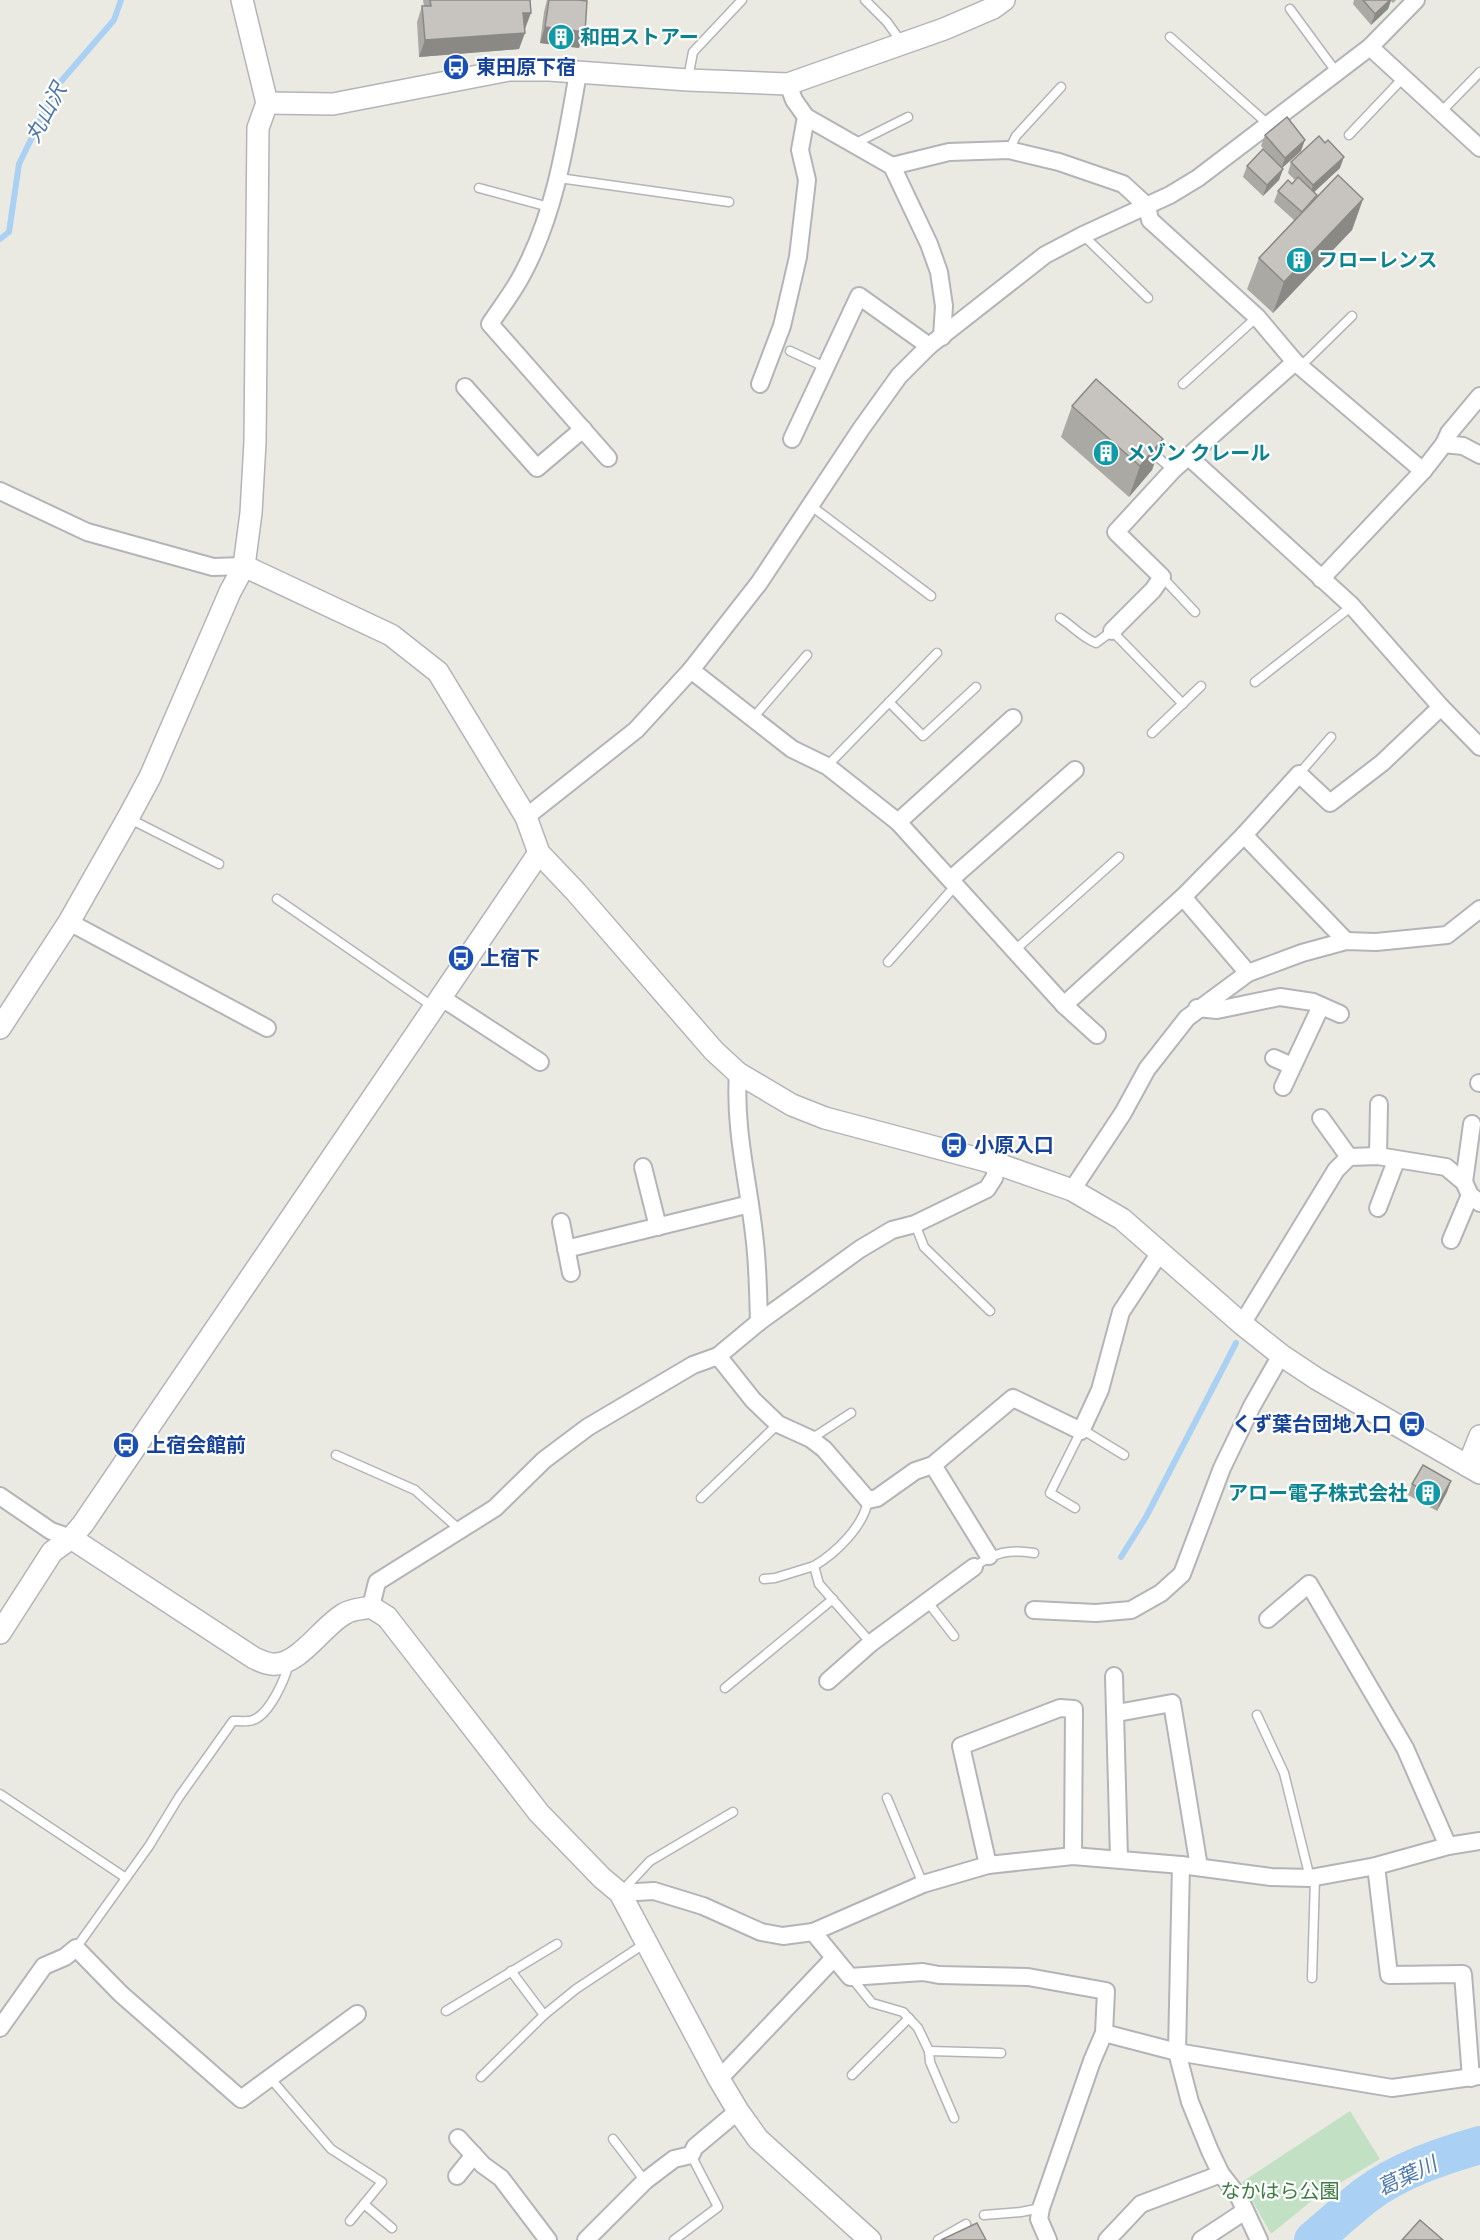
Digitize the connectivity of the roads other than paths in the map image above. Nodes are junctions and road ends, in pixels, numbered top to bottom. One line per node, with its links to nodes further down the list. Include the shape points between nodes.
1 (242, 0): 18 (street)
2 (742, 0): 15 (lane, via 693,51)
3 (865, 0): 9 (lane)
4 (1004, 0): 6 (street)
5 (1416, 0): 10 (street)
6 (973, 9): 9 (street)
7 (1290, 9): 13 (lane)
8 (1170, 36): 22 (lane)
9 (903, 44): 16 (street)
10 (1371, 47): 13 (street); 14 (street)
11 (1480, 72): 19 (lane)
12 (578, 73): 15 (street); 18 (street, via 509,70 333,104); 28 (street)
13 (1337, 73): 22 (street)
14 (1404, 77): 19 (street); 23 (lane)
15 (688, 80): 16 (street)
16 (788, 84): 20 (street)
17 (1061, 87): 26 (lane, via 1016,136)
18 (267, 103): 56 (street, via 258,128 255,442)
19 (1441, 112): 25 (street)
20 (806, 117): 24 (street); 41 (street, via 800,150 807,180 798,257 782,326)
21 (908, 117): 24 (lane)
22 (1269, 125): 31 (street, via 1198,178)
23 (1349, 135)
24 (854, 144): 27 (street)
25 (1480, 148)
26 (1009, 150): 27 (street, via 949,153); 31 (street, via 1123,184)
27 (892, 166): 37 (street, via 939,272 944,306)
28 (559, 177): 30 (lane); 32 (street)
29 (479, 188): 32 (lane)
30 (729, 202)
31 (1147, 206): 33 (street); 36 (street, via 1150,220)
32 (549, 207): 45 (street, via 523,273 490,324)
33 (1083, 235): 34 (lane); 37 (street, via 1045,255)
34 (1148, 298)
35 (1352, 316): 39 (lane)
36 (1257, 317): 39 (street); 42 (lane)
37 (935, 342): 40 (street, via 859,296); 55 (street, via 899,376)
38 (790, 351): 40 (lane)
39 (1298, 364): 50 (street); 53 (street)
40 (827, 368): 46 (street)
41 (760, 384)
42 (1183, 384)
43 (465, 387): 45 (street, via 537,468)
44 (1480, 396): 48 (street)
45 (583, 429): 51 (street)
46 (792, 440)
47 (1141, 442): 52 (lane)
48 (1444, 444): 49 (street, via 1463,446); 53 (street)
49 (1480, 455)
50 (1189, 457): 52 (street); 58 (street)
51 (608, 458)
52 (1173, 470): 57 (street, via 1116,532)
53 (1423, 471): 58 (street)
54 (0, 491): 56 (street, via 87,532 213,567)
55 (810, 505): 59 (lane); 66 (street, via 759,583)
56 (244, 566): 81 (street, via 391,635 438,672); 82 (street)
57 (1162, 577): 61 (lane); 63 (street)
58 (1321, 579): 60 (street)
59 (931, 596)
60 (1352, 606): 67 (lane); 72 (street)
61 (1195, 612)
62 (1060, 618): 63 (lane, via 1096,643)
63 (1112, 631): 71 (lane)
64 (937, 653): 70 (lane)
65 (807, 655): 73 (lane)
66 (691, 670): 73 (street); 81 (street, via 636,730)
67 (1255, 682)
68 (1201, 686): 71 (lane)
69 (976, 687): 70 (lane, via 923,736)
70 (889, 702): 78 (lane)
71 (1183, 704): 75 (lane)
72 (1442, 707): 77 (street); 80 (street, via 1382,763 1330,804)
73 (753, 718): 78 (street, via 792,749)
74 (1013, 718): 83 (street)
75 (1152, 733)
76 (1332, 737): 80 (lane)
77 (1480, 747)
78 (827, 766): 83 (street)
79 (1075, 770): 88 (street)
80 (1299, 774): 84 (street)
81 (526, 817): 85 (street)
82 (128, 818): 87 (lane); 92 (street)
83 (898, 822): 88 (street)
84 (1244, 835): 89 (street); 93 (street)
85 (539, 853): 97 (street); 108 (street, via 714,1051)
86 (1119, 857): 94 (lane)
87 (219, 864)
88 (954, 882): 94 (street); 95 (lane)
89 (1183, 897): 96 (street); 98 (street)
90 (277, 899): 97 (lane)
91 (1480, 909): 93 (street, via 1448,935)
92 (69, 922): 102 (street); 103 (street)
93 (1346, 941): 96 (street)
94 (1015, 950): 98 (street)
95 (888, 962)
96 (1248, 973): 100 (street)
97 (439, 1003): 106 (street); 148 (street)
98 (1064, 1005): 104 (street)
99 (1321, 1006): 100 (street, via 1280,997 1217,1010); 101 (street); 107 (street)
100 (1197, 1008): 118 (street, via 1147,1069)
101 (1340, 1014)
102 (0, 1028)
103 (267, 1028)
104 (1097, 1035)
105 (1274, 1058): 107 (street)
106 (540, 1062)
107 (1292, 1066): 109 (street)
108 (738, 1073): 116 (street, via 792,1105 825,1118); 120 (street, via 738,1130)
109 (1282, 1087)
110 (1379, 1104): 113 (street)
111 (1321, 1118): 114 (street)
112 (1472, 1124): 119 (street)
113 (1377, 1156): 114 (street); 115 (street)
114 (1349, 1157): 131 (street, via 1336,1170)
115 (1396, 1161): 119 (street, via 1446,1167); 121 (street)
116 (998, 1164): 118 (street); 123 (street, via 987,1189)
117 (644, 1167): 124 (street)
118 (1072, 1190): 127 (street, via 1122,1219)
119 (1471, 1193): 125 (street)
120 (750, 1204): 124 (street); 130 (street)
121 (1378, 1208)
122 (561, 1222): 126 (street)
123 (915, 1224): 129 (lane, via 924,1247); 130 (street, via 892,1230 860,1249)
124 (658, 1227): 126 (street)
125 (1451, 1240)
126 (566, 1249): 128 (street)
127 (1161, 1251): 131 (street); 136 (street, via 1121,1312 1100,1390)
128 (571, 1273)
129 (990, 1311)
130 (759, 1322): 133 (street)
131 (1242, 1324): 132 (street)
132 (1281, 1355): 142 (street); 157 (street, via 1222,1468 1182,1574 1161,1593 1131,1610)
133 (718, 1356): 135 (street); 147 (street, via 693,1365 588,1426 544,1460 495,1508)
134 (851, 1413): 138 (lane)
135 (778, 1424): 138 (street); 144 (lane)
136 (1081, 1431): 140 (lane); 141 (street, via 1013,1398); 146 (lane, via 1050,1493)
137 (1480, 1436): 142 (street)
138 (811, 1439): 145 (street)
139 (336, 1455): 147 (lane, via 415,1490)
140 (1124, 1455)
141 (933, 1465): 145 (street, via 915,1471 877,1498); 150 (street)
142 (1474, 1469)
143 (0, 1496): 148 (street, via 51,1531)
144 (700, 1498)
145 (868, 1500): 151 (lane, via 866,1512 847,1538)
146 (1075, 1508)
147 (460, 1530): 156 (street, via 377,1582)
148 (71, 1538): 159 (street, via 52,1552); 162 (street, via 254,1658 270,1664)
149 (1034, 1553): 150 (lane, via 1014,1550)
150 (989, 1556): 152 (lane)
151 (814, 1566): 153 (lane); 154 (lane, via 819,1584)
152 (974, 1567): 155 (street)
153 (764, 1579)
154 (833, 1599): 161 (lane); 165 (lane)
155 (927, 1601): 160 (lane); 161 (street)
156 (371, 1607): 162 (street, via 346,1612); 182 (street, via 387,1617 539,1813)
157 (1034, 1610)
158 (1268, 1619): 172 (street, via 1310,1584 1405,1748)
159 (0, 1633)
160 (954, 1636)
161 (871, 1643): 164 (street)
162 (290, 1660): 179 (lane, via 284,1682 263,1713 253,1720 233,1721)
163 (1114, 1676): 166 (street)
164 (828, 1681)
165 (724, 1688)
166 (1116, 1713): 174 (street); 178 (street, via 1172,1703)
167 (1257, 1715): 180 (lane, via 1284,1773)
168 (0, 1794): 179 (lane)
169 (887, 1798): 181 (lane)
170 (733, 1812): 182 (lane, via 650,1861)
171 (1480, 1841): 172 (street)
172 (1448, 1846): 177 (street)
173 (1073, 1856): 174 (street); 175 (street); 175 (street, via 1074,1709 1059,1708 961,1746)
174 (1119, 1858): 176 (street)
175 (988, 1865): 181 (street)
176 (1181, 1865): 178 (street); 198 (street)
177 (1377, 1866): 180 (street); 202 (street, via 1389,1975 1463,1974)
178 (1199, 1867): 180 (street)
179 (126, 1878): 186 (lane)
180 (1312, 1878): 190 (lane)
181 (923, 1884): 183 (street)
182 (620, 1893): 183 (street, via 654,1891 703,1906 761,1932 783,1936); 184 (street)
183 (813, 1932): 187 (street)
184 (647, 1942): 193 (lane); 204 (street)
185 (557, 1944): 188 (lane)
186 (76, 1948): 195 (street, via 44,1966); 203 (street, via 121,1994 241,2099)
187 (834, 1958): 189 (street); 204 (street)
188 (511, 1971): 191 (lane); 193 (lane)
189 (850, 1977): 194 (lane, via 873,2003 903,2012); 196 (street, via 922,1972 1028,1977 1106,1990)
190 (1312, 1978)
191 (446, 2011)
192 (357, 2014): 203 (street)
193 (544, 2015): 201 (lane)
194 (909, 2018): 197 (lane); 200 (lane)
195 (0, 2028)
196 (1104, 2034): 198 (street); 215 (street)
197 (929, 2050): 199 (lane); 206 (lane, via 930,2062)
198 (1177, 2052): 202 (street, via 1392,2088); 211 (street, via 1190,2102)
199 (1001, 2053)
200 (852, 2075)
201 (481, 2077)
202 (1476, 2077)
203 (271, 2079): 214 (lane, via 331,2149 382,2182)
204 (719, 2079): 205 (street)
205 (738, 2111): 210 (street, via 695,2147); 224 (street, via 758,2139)
206 (954, 2118)
207 (458, 2138): 209 (street)
208 (613, 2139): 213 (lane)
209 (474, 2155): 212 (street); 221 (street, via 501,2178)
210 (691, 2155): 213 (street, via 674,2158); 223 (lane, via 718,2208)
211 (1221, 2174): 216 (street); 227 (street, via 1141,2204)
212 (457, 2176)
213 (645, 2181): 222 (street)
214 (364, 2204): 218 (lane); 220 (lane)
215 (1041, 2208): 217 (lane); 226 (street, via 1039,2219)
216 (1245, 2211): 228 (street); 229 (street)
217 (984, 2215)
218 (350, 2221)
219 (966, 2224): 225 (lane)
220 (392, 2228)
221 (548, 2240)
222 (586, 2240)
223 (674, 2240)
224 (870, 2240)
225 (938, 2240)
226 (1048, 2240)
227 (1107, 2240)
228 (1201, 2240)
229 (1259, 2240)

